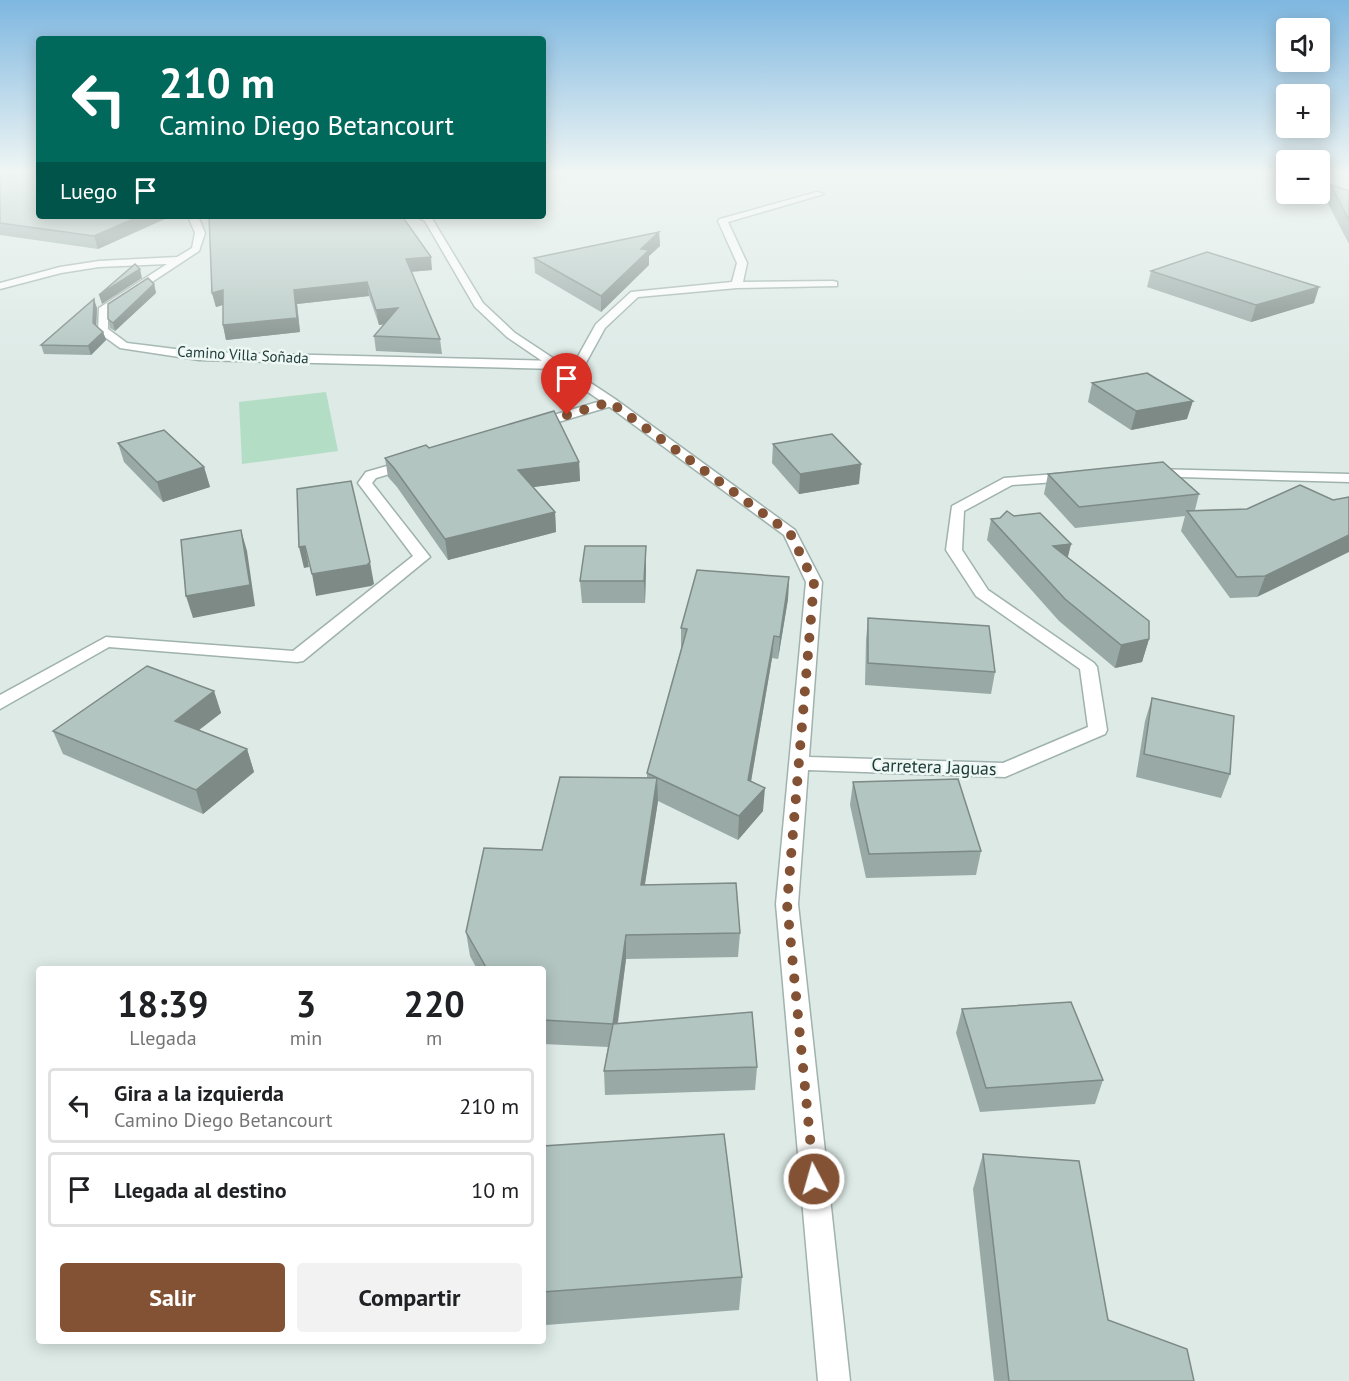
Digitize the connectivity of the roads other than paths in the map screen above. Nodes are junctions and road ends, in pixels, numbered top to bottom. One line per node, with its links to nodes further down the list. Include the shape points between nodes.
1 (199, 238): 4 (street, Camino Villa Soñada, via 196,249)
2 (440, 238): 8 (street, via 479,305 511,335)
3 (731, 238): 6 (street, via 742,262)
4 (181, 260): 7 (street, via 99,264); 8 (street, Camino Villa Soñada, via 103,310 102,330 124,346 200,356)
5 (833, 284): 6 (street)
6 (736, 285): 8 (street, via 635,294 600,326)
7 (0, 286)
8 (565, 371): 9 (street)
9 (610, 402): 10 (street); 16 (street, via 790,533 814,582)
10 (519, 430)
11 (428, 458): 15 (street, via 371,475 365,483 422,557 297,657 106,642)
12 (1138, 473): 14 (street)
13 (1091, 475): 16 (street, Carretera Jaguas, via 1008,481 957,509 954,550 982,593 1088,668 1098,730 1005,770)
14 (1349, 478)
15 (0, 703)
16 (798, 763): 17 (street, via 787,904)
17 (834, 1381)

